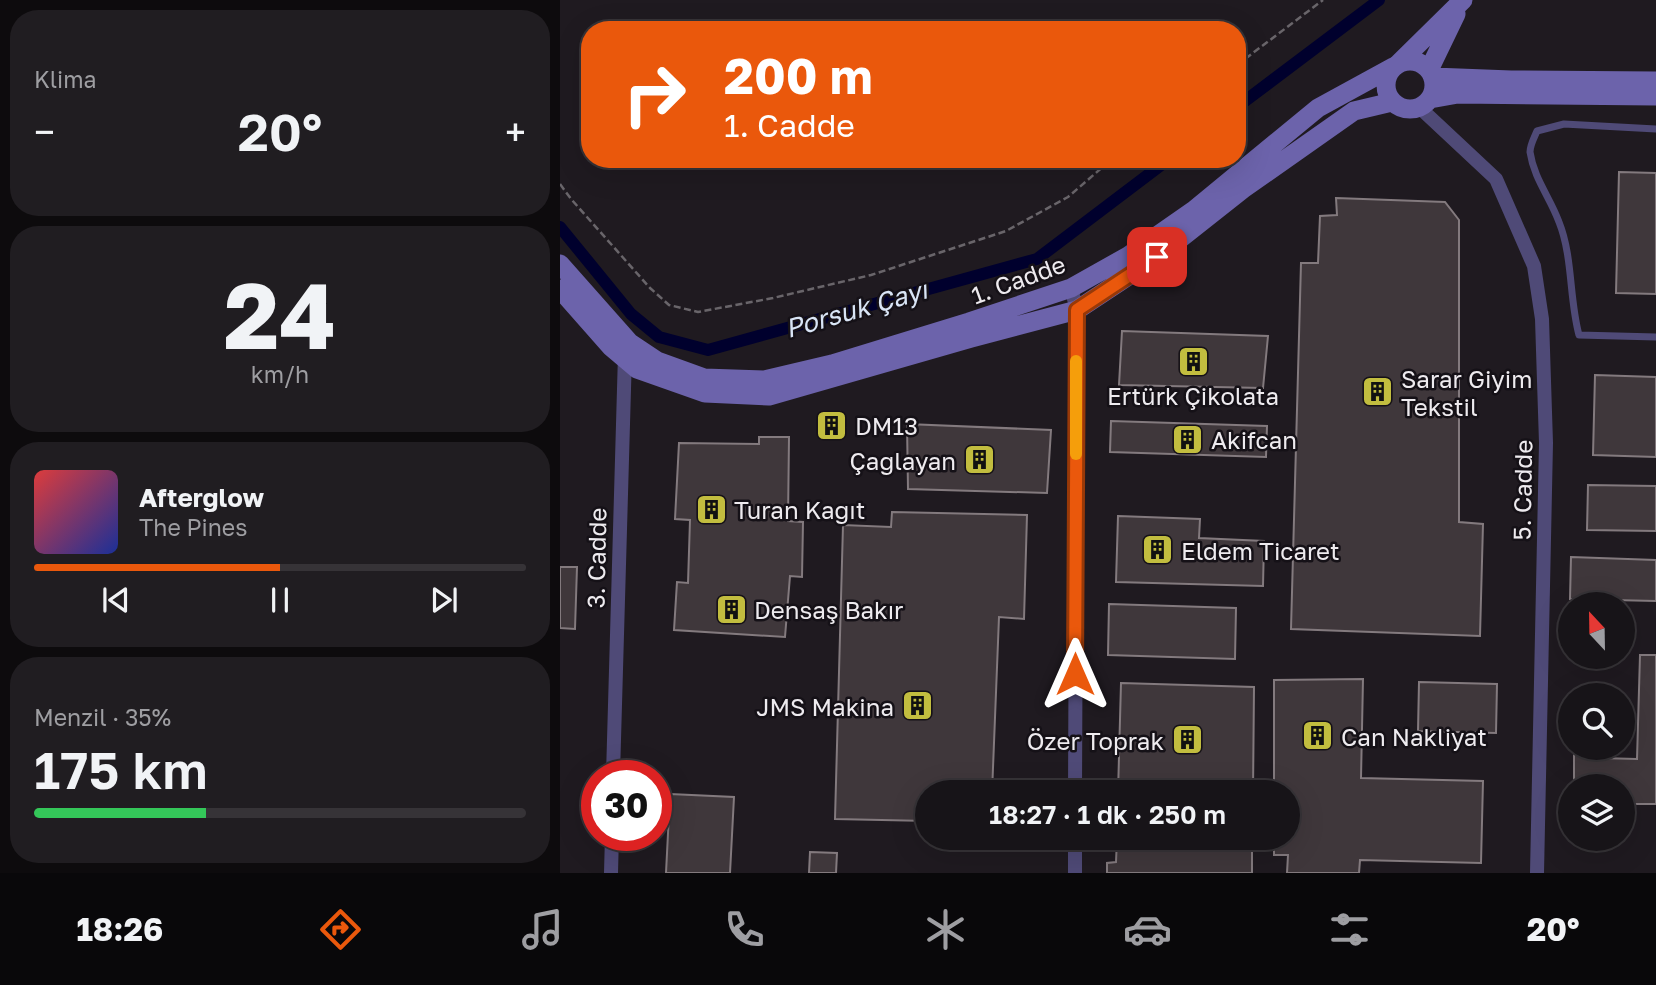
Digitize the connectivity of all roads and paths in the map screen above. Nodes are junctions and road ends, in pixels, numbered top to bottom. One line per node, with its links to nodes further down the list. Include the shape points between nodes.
1 (1323, 0): 3 (path)
2 (1463, 0): 4 (street, 1. Cadde); 5 (street)
3 (1246, 58)
4 (1396, 65): 5 (street, via 1416,61); 8 (street, via 1386,81); 11 (street, 1. Cadde, via 1318,108)
5 (1431, 73): 6 (street, via 1511,80); 9 (street, via 1434,85)
6 (1656, 81)
7 (1656, 96): 9 (street, via 1458,94)
8 (1392, 102): 9 (street, via 1405,109); 18 (street, 1. Cadde, via 1354,111 1157,257)
9 (1424, 103): 27 (street, 5. Cadde, via 1496,179 1534,266 1542,319 1546,443)
10 (1656, 129): 19 (lane, via 1564,124 1537,131 1530,148 1536,176 1560,222 1579,335)
11 (1246, 167)
12 (1102, 168): 14 (path, via 1068,197 1006,231 871,275 698,312 669,305 650,288)
13 (1245, 168): 16 (street, 1. Cadde, via 1128,256)
14 (560, 184)
15 (560, 264): 20 (street, 1. Cadde)
16 (1071, 288): 18 (street); 20 (street, 1. Cadde, via 944,330 764,380 704,378)
17 (560, 289): 20 (street, 1. Cadde, via 611,347)
18 (1077, 310): 20 (street, 1. Cadde, via 769,396 705,393 637,369); 22 (street)
19 (1656, 337)
20 (627, 350): 21 (street, 3. Cadde)
21 (613, 760)
22 (1075, 780)
23 (1075, 850): 26 (street)
24 (611, 851): 25 (street)
25 (611, 873)
26 (1074, 873)
27 (1537, 873)

